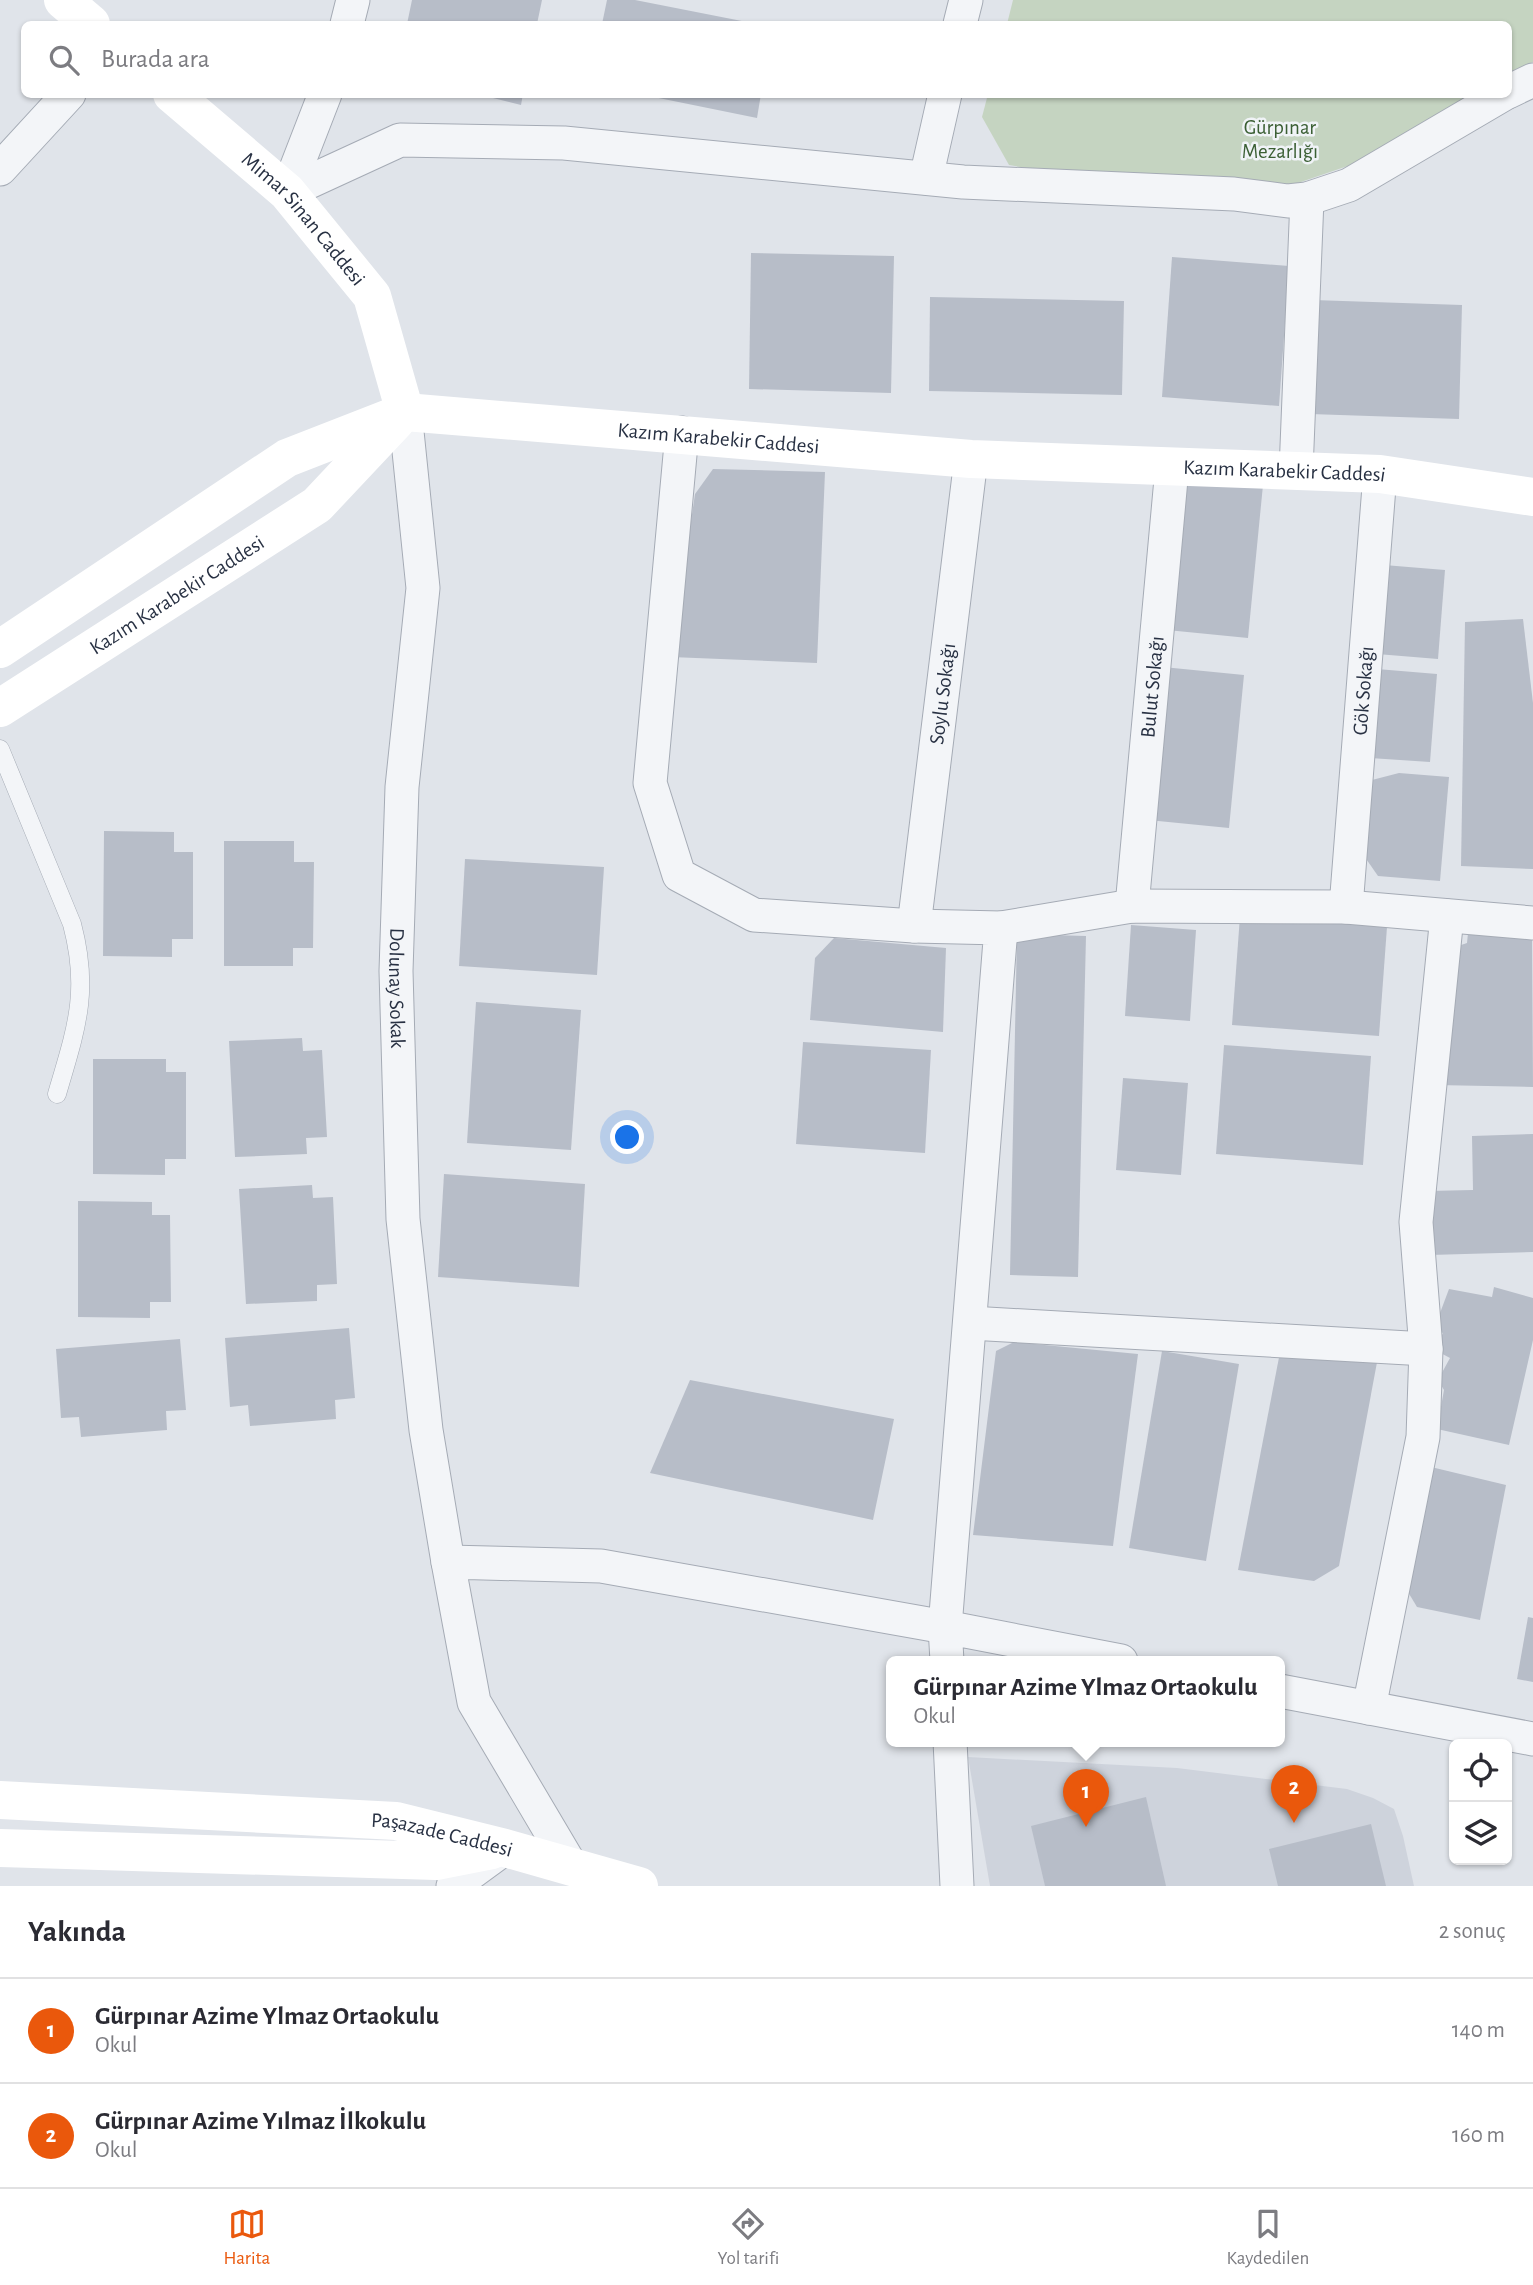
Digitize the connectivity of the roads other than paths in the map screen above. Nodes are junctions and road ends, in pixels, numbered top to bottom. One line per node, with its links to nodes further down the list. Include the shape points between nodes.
1 (63, 0): 4 (street)
2 (353, 0): 5 (street)
3 (966, 0): 6 (street)
4 (88, 21)
5 (348, 21)
6 (961, 21)
7 (1533, 80): 8 (street)
8 (1512, 90)
9 (65, 98): 14 (street)
10 (177, 98): 16 (street, Mimar Sinan Caddesi)
11 (323, 98): 16 (street)
12 (944, 98): 15 (street)
13 (1497, 98): 17 (street, via 1349,185)
14 (0, 169)
15 (926, 178): 16 (street, via 564,143 400,140); 17 (street)
16 (287, 192): 18 (street, Mimar Sinan Caddesi, via 372,296)
17 (1307, 199): 22 (street)
18 (405, 412): 19 (street, Kazım Karabekir Caddesi); 25 (street, via 286,458); 26 (street, Kazım Karabekir Caddesi, via 317,505); 37 (street, Dolunay Sokak, via 423,588 402,787 396,971 403,1219 426,1430)
19 (682, 433): 20 (street, Kazım Karabekir Caddesi); 32 (street, via 650,783 679,875 754,915)
20 (971, 459): 21 (street, Kazım Karabekir Caddesi); 32 (street, Soylu Sokağı)
21 (1172, 468): 22 (street, Kazım Karabekir Caddesi); 28 (street, Bulut Sokağı)
22 (1296, 471): 23 (street, Kazım Karabekir Caddesi)
23 (1380, 474): 24 (street, Kazım Karabekir Caddesi); 29 (street, Gök Sokağı)
24 (1533, 497)
25 (0, 649)
26 (0, 708)
27 (0, 749): 34 (lane, via 78,946 79,1017)
28 (1132, 906): 29 (street); 33 (street)
29 (1346, 907): 30 (street)
30 (1447, 916): 31 (street); 36 (street, via 1416,1222)
31 (1533, 923)
32 (914, 926): 33 (street)
33 (1001, 928): 35 (street)
34 (57, 1094)
35 (970, 1323): 36 (street); 38 (street)
36 (1426, 1349): 42 (street, via 1423,1437)
37 (448, 1562): 38 (street, via 601,1566); 48 (street, Dolunay Sokak, via 474,1702)
38 (945, 1627): 39 (street); 40 (street)
39 (947, 1656)
40 (1095, 1656)
41 (1285, 1692): 42 (street)
42 (1369, 1708): 43 (street)
43 (1533, 1739)
44 (950, 1747): 51 (street)
45 (0, 1800): 47 (street, Paşazade Caddesi, via 396,1821)
46 (0, 1848): 47 (street, Paşazade Caddesi, via 436,1861)
47 (505, 1848): 48 (street); 49 (street)
48 (571, 1866): 50 (street)
49 (453, 1886)
50 (639, 1886)
51 (957, 1886)

